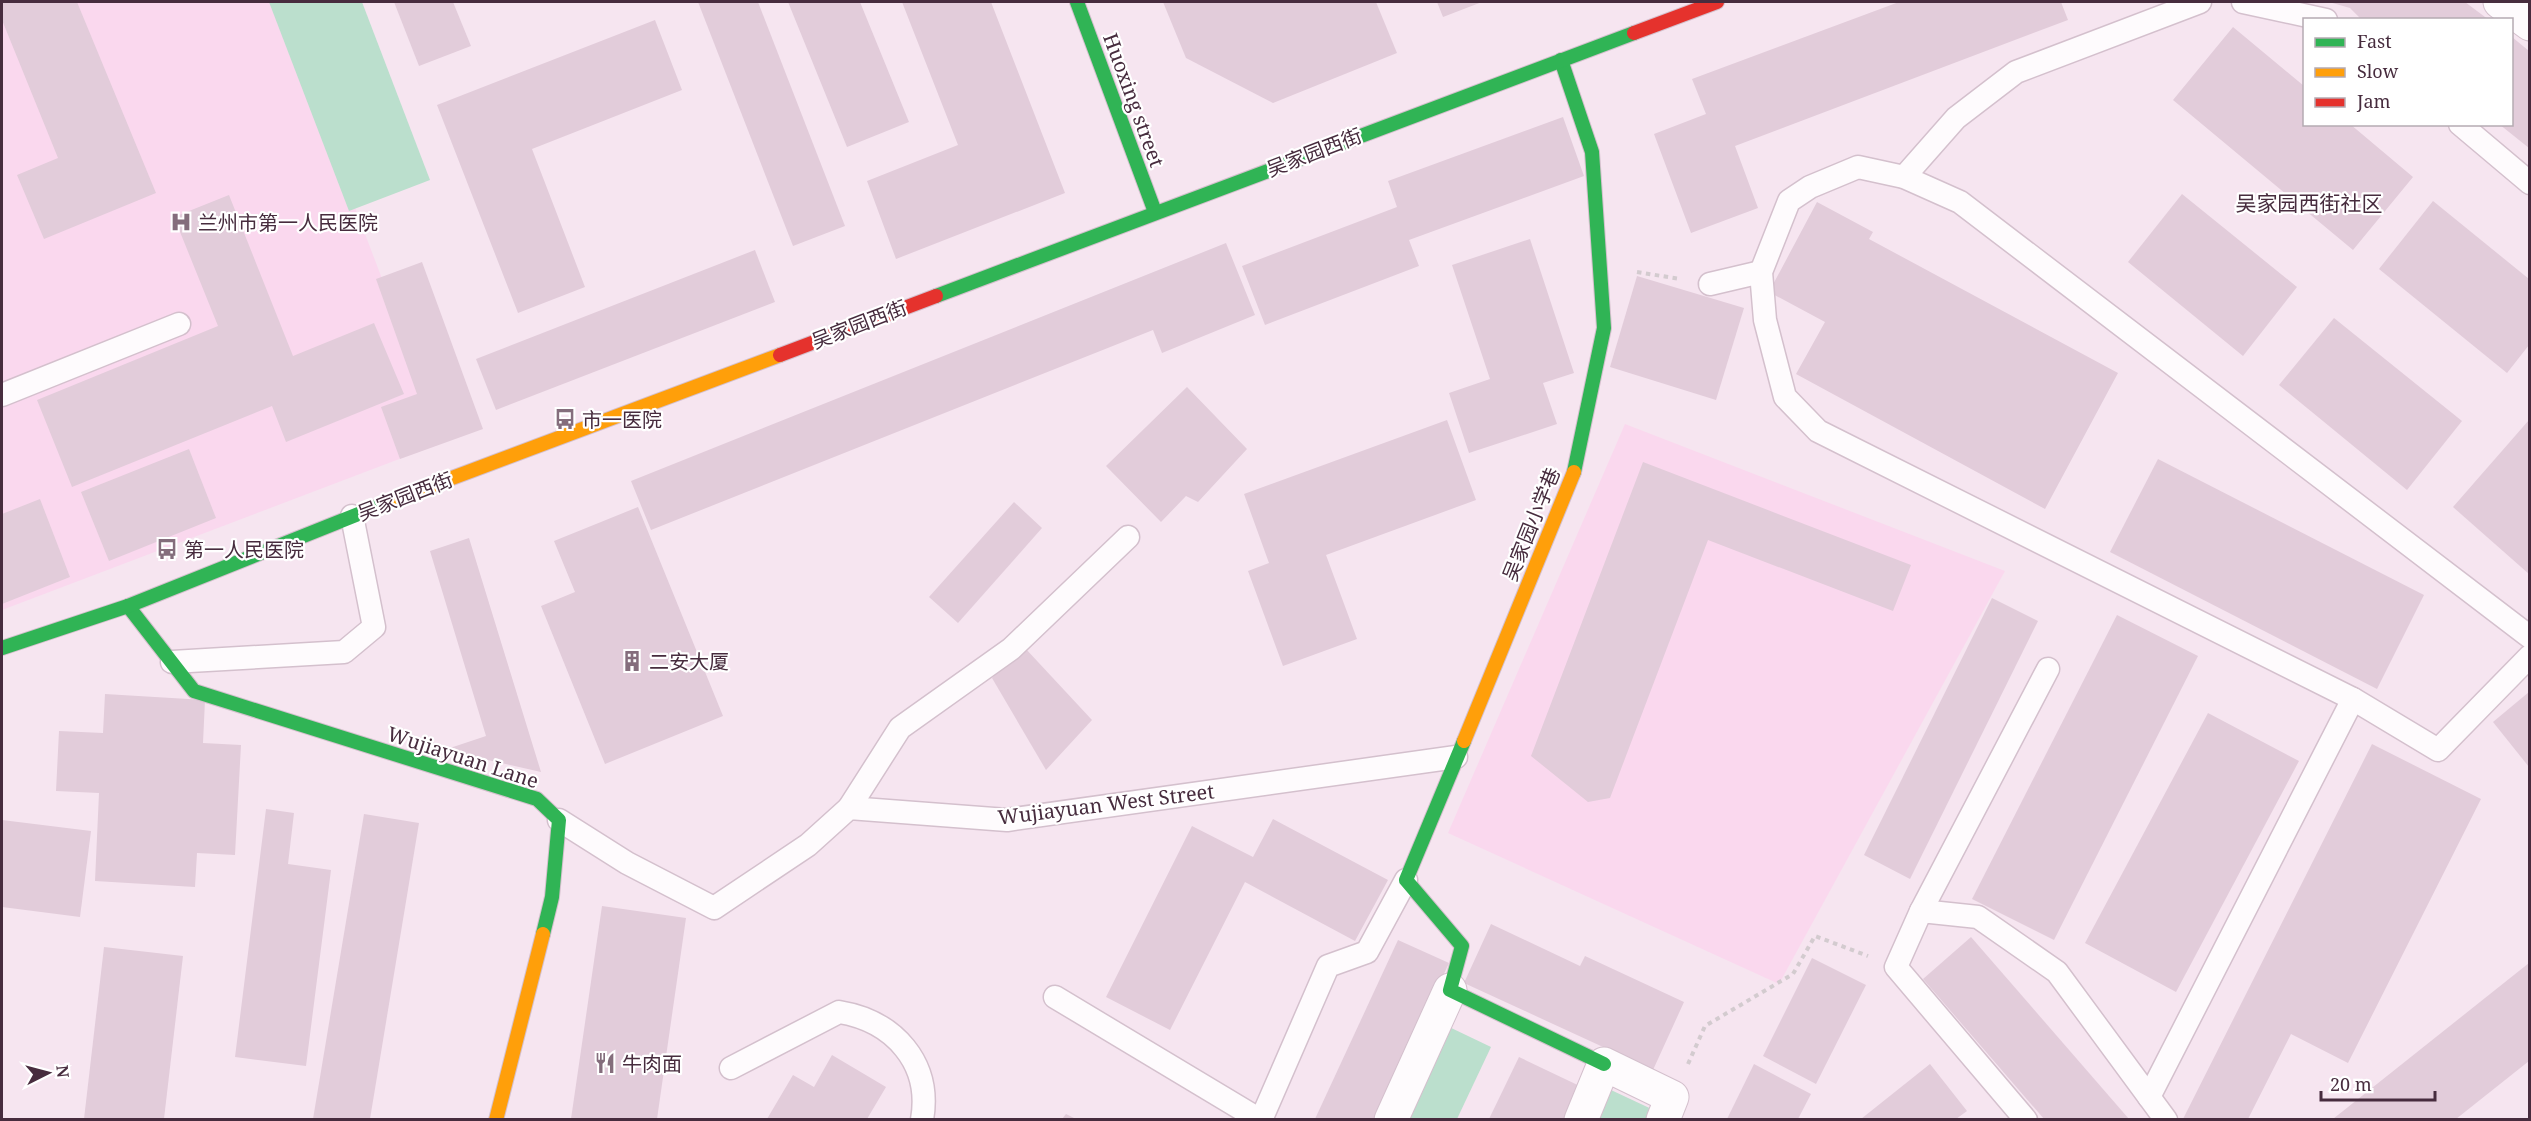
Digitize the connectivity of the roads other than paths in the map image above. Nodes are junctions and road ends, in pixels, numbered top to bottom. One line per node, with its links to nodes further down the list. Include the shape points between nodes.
1 (1077, 2): 12 (street, Huoxing street)
2 (1717, 2): 8 (street, 吴家园西街)
3 (2200, 2): 10 (lane, via 2016,72 1956,118)
4 (2243, 2): 6 (lane)
5 (2500, 2): 7 (street)
6 (2317, 18)
7 (2529, 24)
8 (1561, 60): 12 (street, 吴家园西街); 26 (street, 吴家园小学巷, via 1592,152 1604,328 1572,482)
9 (2462, 126): 11 (lane)
10 (1904, 177): 13 (lane, via 1858,167 1810,187 1789,201); 20 (lane, via 1960,202)
11 (2529, 183)
12 (1155, 212): 17 (street, 吴家园西街)
13 (1761, 272): 14 (lane); 25 (lane, via 1765,320 1785,397 1818,431)
14 (1710, 284)
15 (179, 324): 16 (lane)
16 (2, 395)
17 (352, 516): 19 (street, 吴家园西街); 23 (lane, via 374,627 344,652)
18 (1128, 537): 27 (lane, via 1011,649 900,728)
19 (128, 606): 21 (street, 吴家园西街); 23 (street, Wujiayuan Lane)
20 (2529, 637)
21 (2, 648)
22 (2529, 656): 25 (lane, via 2438,750)
23 (172, 662): 28 (street, Wujiayuan Lane, via 194,691 537,799)
24 (2048, 669): 30 (lane)
25 (2353, 699): 35 (lane)
26 (1456, 757): 27 (lane, Wujiayuan West Street, via 1007,820); 29 (street, 吴家园小学巷)
27 (849, 808): 28 (lane, via 808,845 714,908 627,863)
28 (559, 820): 37 (street, via 552,897)
29 (1406, 880): 31 (street, via 1462,946); 39 (lane, via 1367,952 1328,966)
30 (1921, 911): 35 (lane, via 1978,917 2057,972); 42 (lane, via 1896,967)
31 (1450, 990): 33 (street); 40 (street)
32 (1055, 997): 39 (lane)
33 (1604, 1064): 36 (street); 41 (street)
34 (731, 1068): 38 (lane, via 839,1012 857,1015 889,1030 915,1060 926,1099)
35 (2149, 1097): 43 (lane)
36 (1667, 1108)
37 (496, 1119)
38 (922, 1119)
39 (1260, 1119)
40 (1391, 1119)
41 (1581, 1119)
42 (2026, 1119)
43 (2166, 1119)

